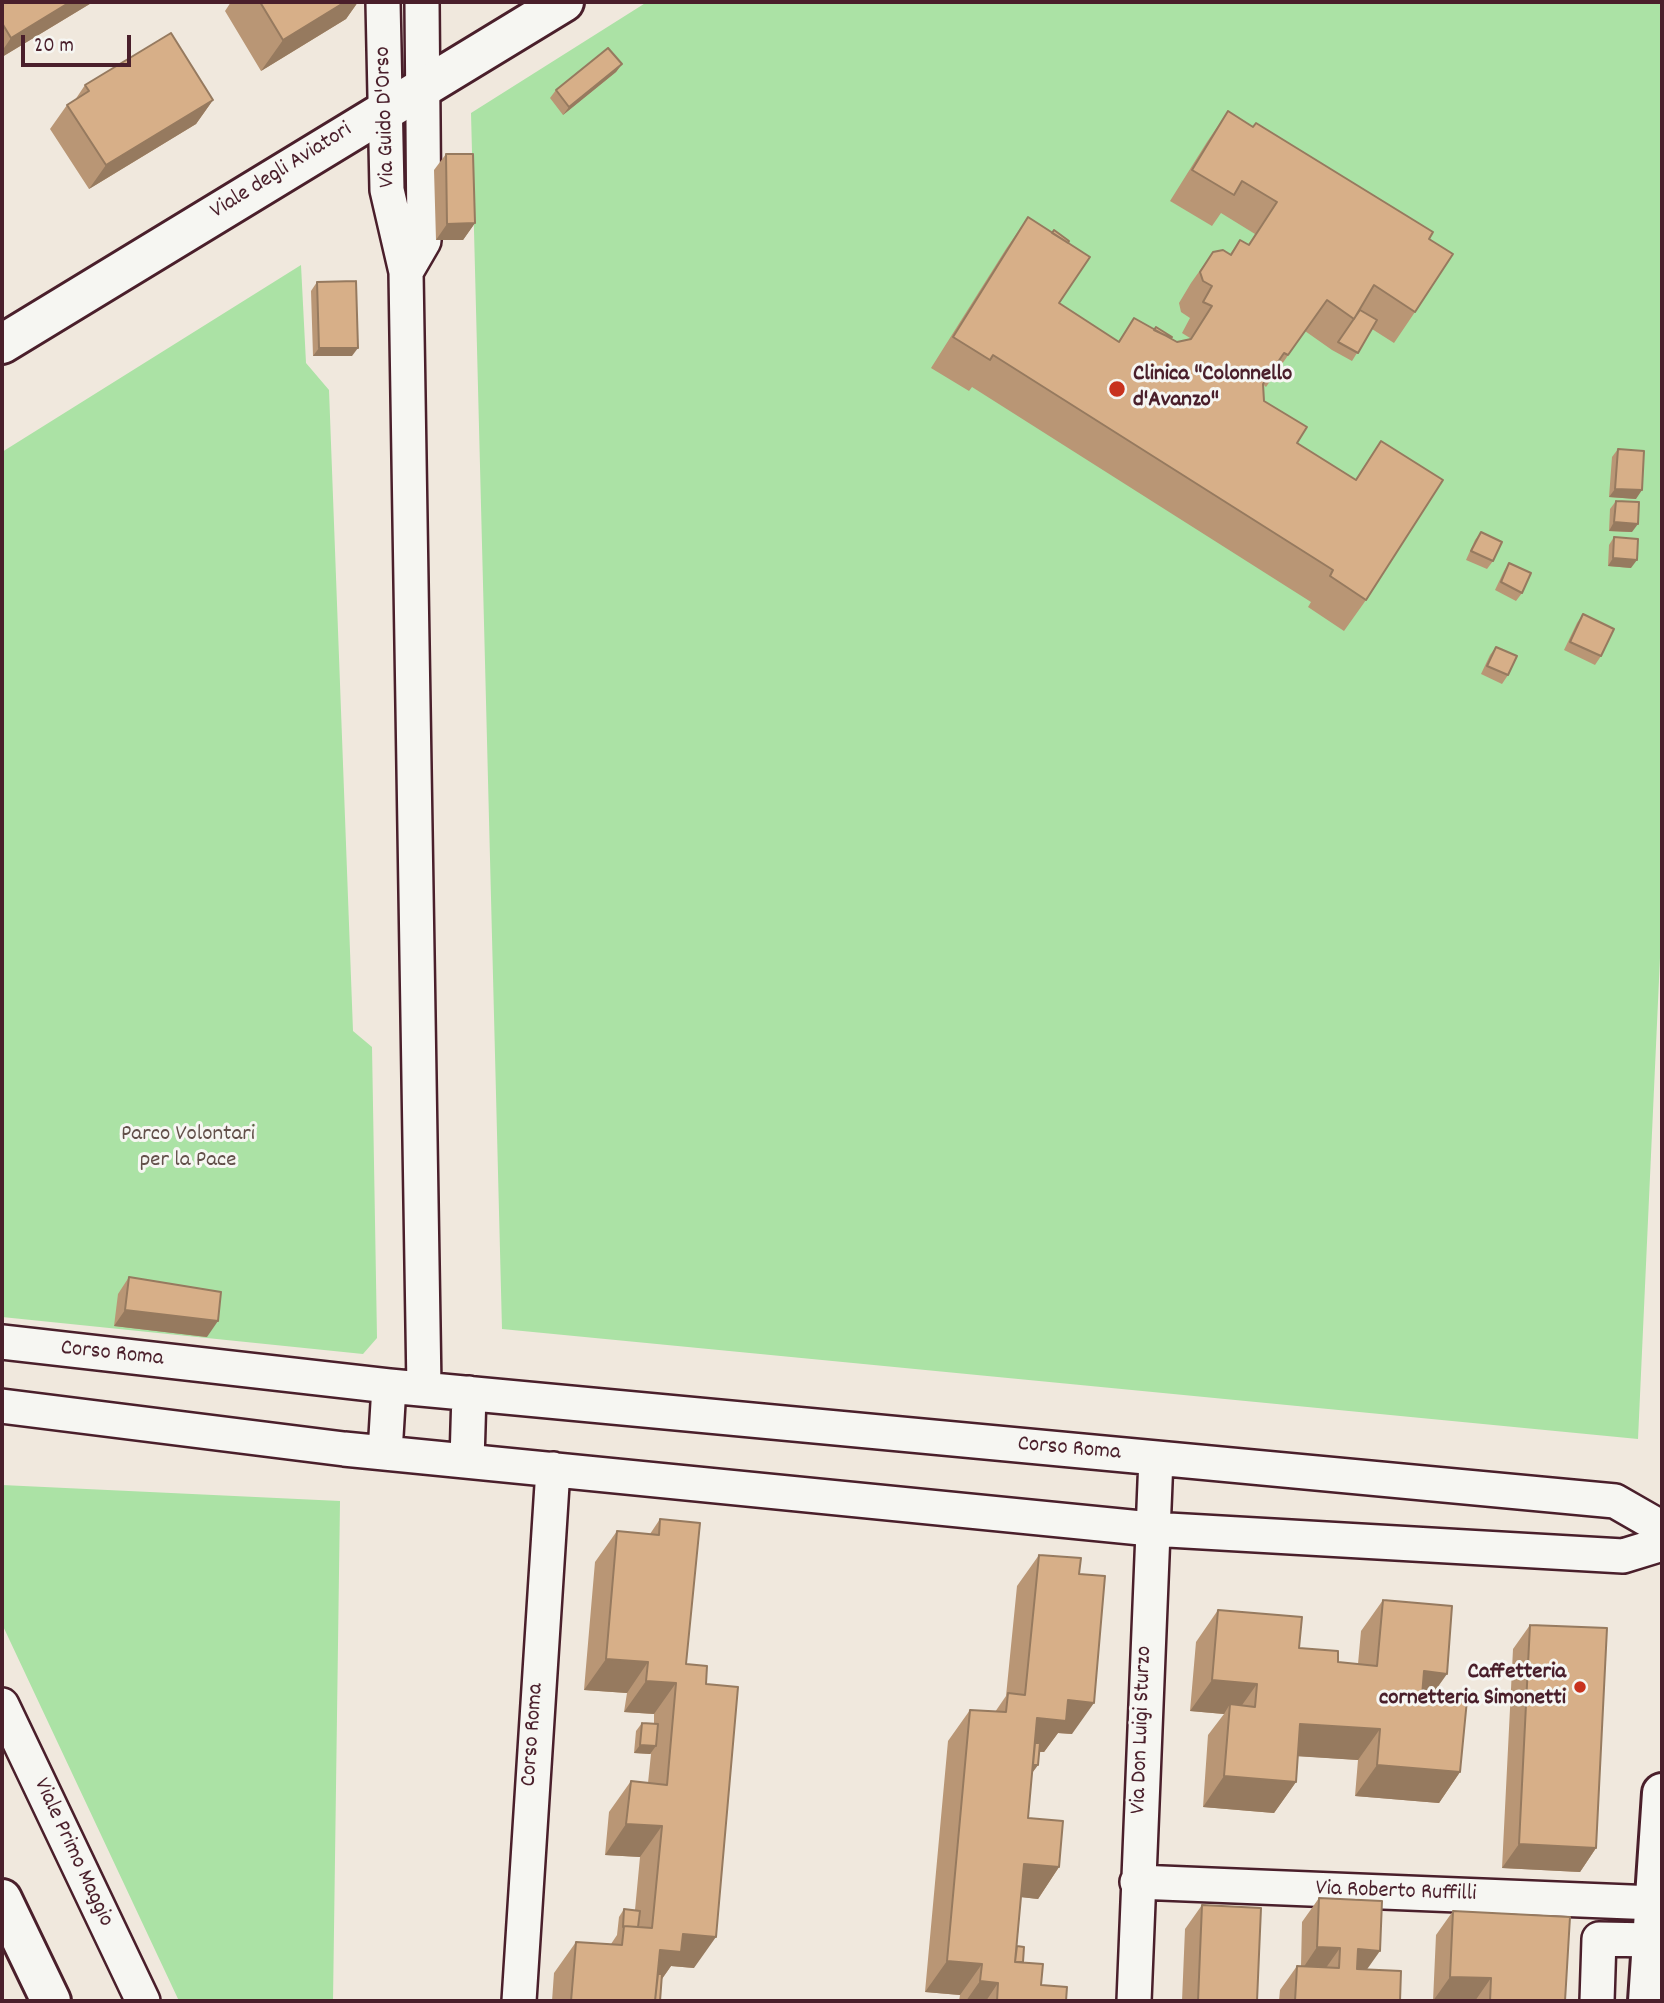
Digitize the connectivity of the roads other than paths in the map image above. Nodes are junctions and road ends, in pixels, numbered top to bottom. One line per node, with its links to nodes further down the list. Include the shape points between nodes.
1 (383, 2): 5 (street, Via Guido D'Orso)
2 (422, 2): 4 (street, Via Guido D'Orso)
3 (564, 2): 4 (main road, Viale degli Aviatori)
4 (424, 85): 5 (main road, Viale degli Aviatori); 6 (street, Via Guido D'Orso, via 424,241)
5 (387, 108): 6 (street, Via Guido D'Orso, via 387,190); 7 (main road, Viale degli Aviatori)
6 (406, 272): 10 (street, Via Guido D'Orso)
7 (2, 344)
8 (2, 1342): 9 (street, Corso Roma)
9 (389, 1386): 10 (street, Corso Roma); 13 (street)
10 (424, 1388): 11 (street, Corso Roma)
11 (469, 1393): 14 (street, Corso Roma); 15 (street)
12 (2, 1406): 13 (street)
13 (386, 1453): 15 (street)
14 (1156, 1458): 17 (street, Corso Roma, via 1615,1501); 18 (street, Via Don Luigi Sturzo)
15 (467, 1461): 16 (street)
16 (553, 1469): 18 (street); 27 (street, Corso Roma)
17 (1662, 1528)
18 (1151, 1529): 19 (street, via 1623,1556); 22 (street, Via Don Luigi Sturzo)
19 (1662, 1544)
20 (2, 1705): 26 (street, Viale Primo Maggio)
21 (1662, 1793): 24 (main road)
22 (1137, 1882): 24 (street, Via Roberto Ruffilli); 28 (street, Via Don Luigi Sturzo)
23 (2, 1899): 25 (main road)
24 (1653, 1922): 29 (street, via 1599,1939); 30 (main road)
25 (51, 2001)
26 (143, 2001)
27 (519, 2001)
28 (1133, 2001)
29 (1597, 2001)
30 (1648, 2001)

